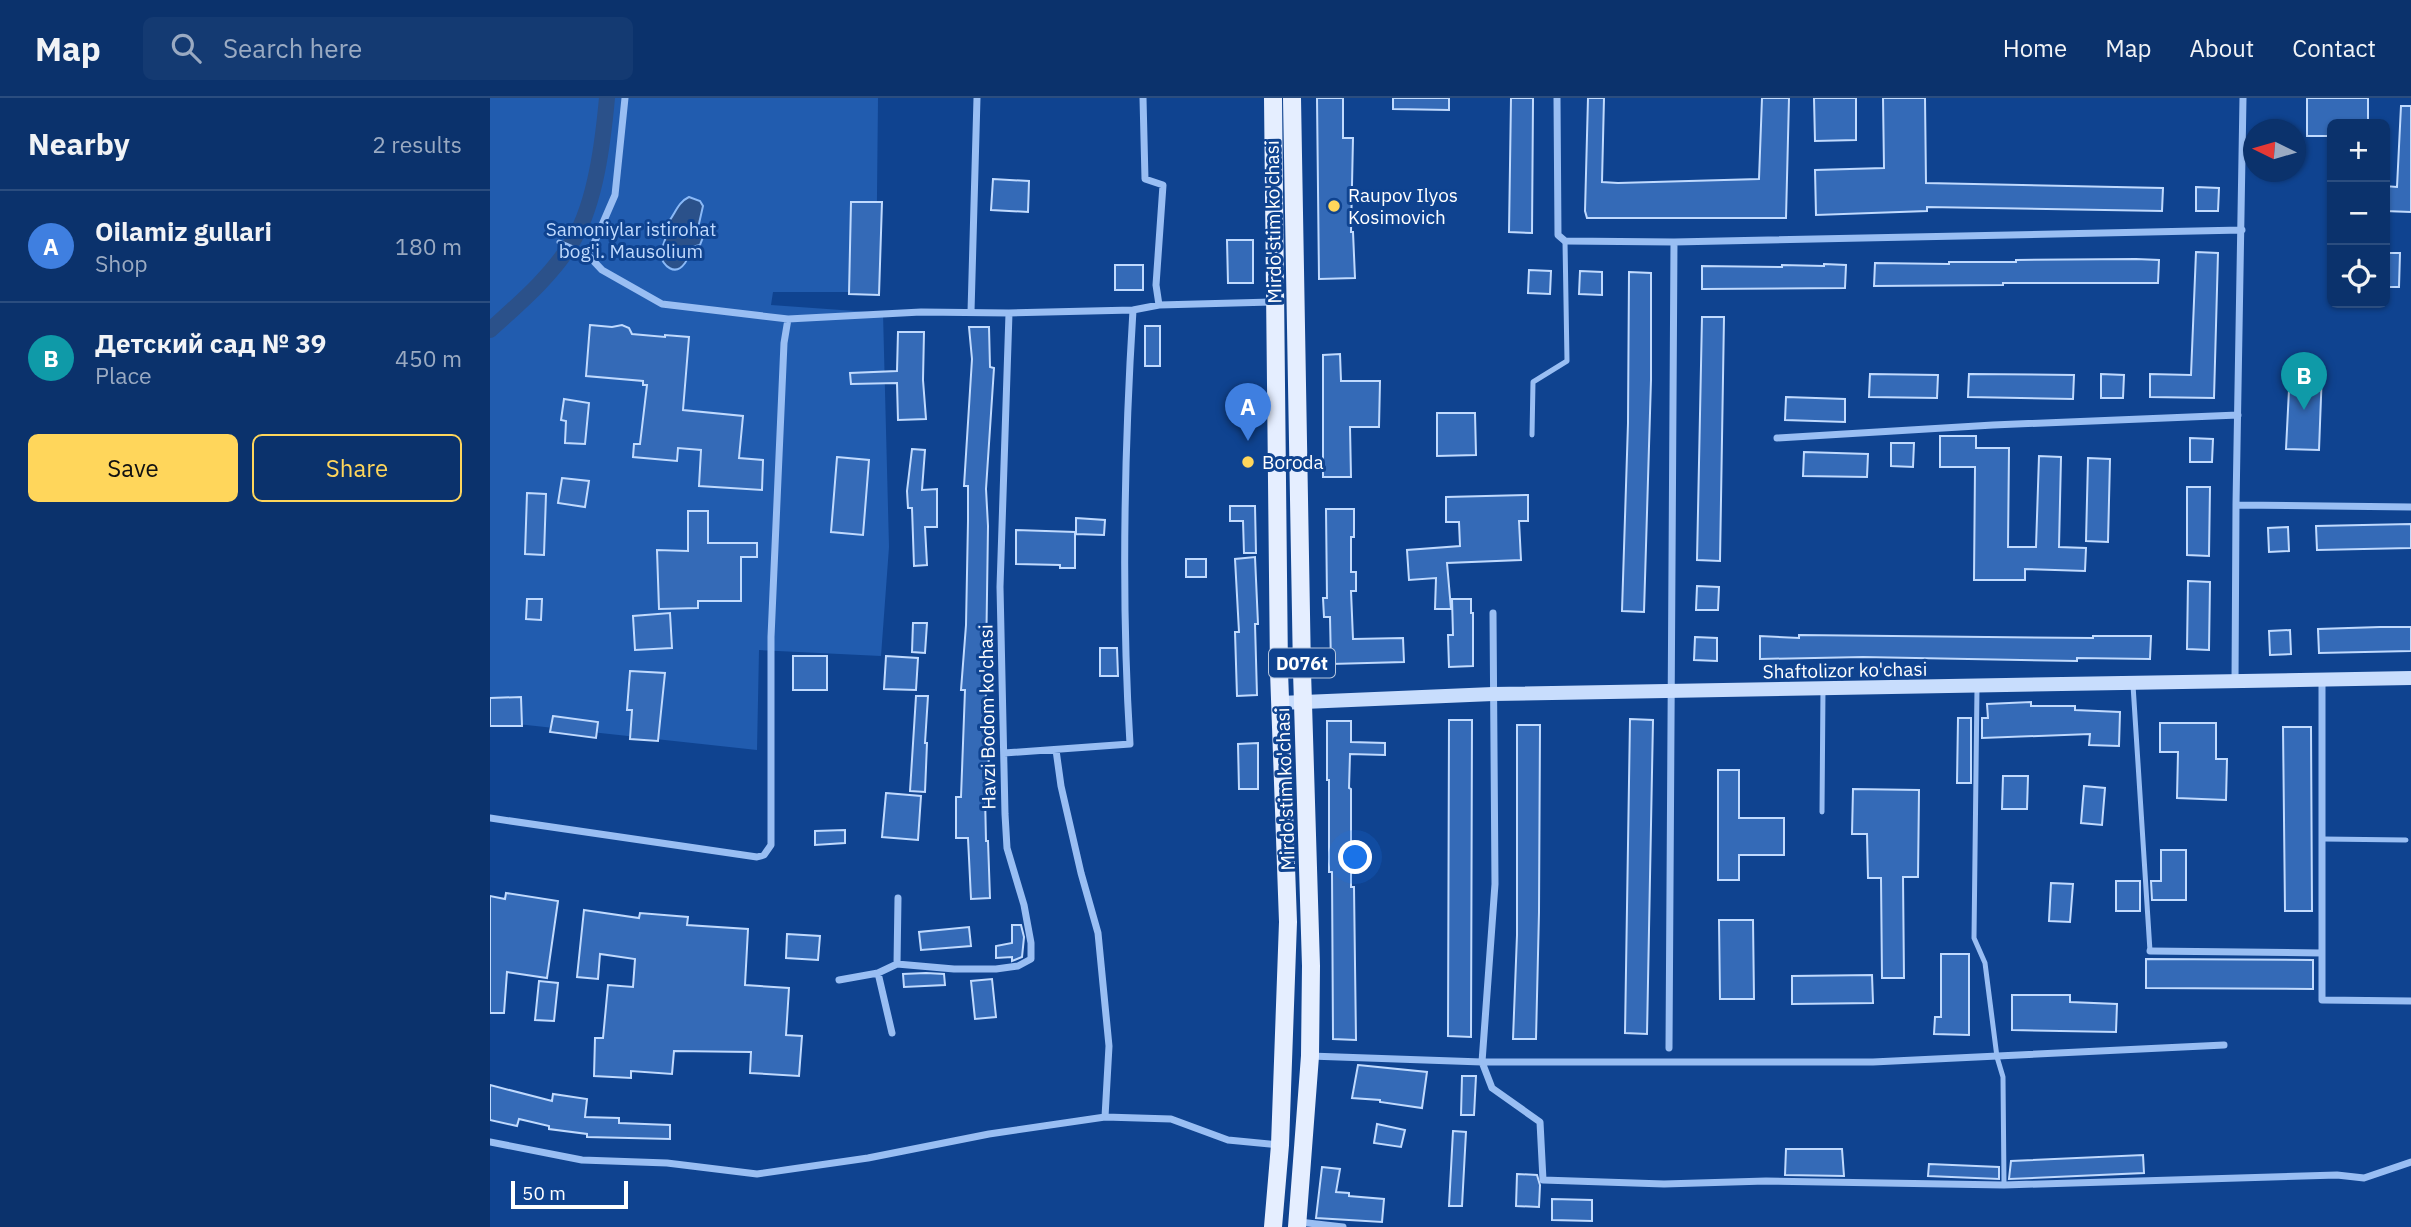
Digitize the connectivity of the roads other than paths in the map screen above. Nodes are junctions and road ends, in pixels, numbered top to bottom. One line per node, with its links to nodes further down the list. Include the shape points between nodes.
1 (625, 98): 12 (street, via 615,195)
2 (977, 98): 16 (street)
3 (1143, 98): 14 (street, via 1145,179 1163,185 1156,285)
4 (1273, 98): 13 (main road, Mirdo'stim ko'chasi / D076t)
5 (1292, 98): 33 (main road, Mirdo'stim ko'chasi / D076t)
6 (1557, 98): 9 (street, via 1558,235)
7 (2244, 98): 8 (street)
8 (2242, 230): 10 (street); 19 (street)
9 (1565, 241): 10 (street); 20 (lane, via 1567,361 1533,382)
10 (1674, 242): 31 (street)
11 (561, 243): 12 (lane)
12 (587, 254): 18 (street, via 602,270 662,304)
13 (1276, 302): 14 (street); 34 (main road, Mirdo'stim ko'chasi / D076t)
14 (1159, 305): 15 (street)
15 (1133, 310): 17 (street); 35 (street, via 1125,436 1125,664 1130,744)
16 (971, 312): 17 (street); 18 (street)
17 (1009, 313): 36 (street, Havzi Bodom ko'chasi, via 1000,587)
18 (788, 319): 38 (street, via 771,637 771,845 765,855 757,857)
19 (2238, 415): 21 (street); 22 (street)
20 (1532, 435)
21 (1777, 438)
22 (2236, 505): 23 (street); 27 (street)
23 (2411, 507)
24 (1493, 613): 32 (street)
25 (2322, 678): 26 (street, Shaftolizor ko'chasi); 27 (street, Shaftolizor ko'chasi); 39 (street)
26 (2411, 678)
27 (2235, 682): 28 (street, Shaftolizor ko'chasi)
28 (2133, 684): 29 (street, Shaftolizor ko'chasi); 42 (lane)
29 (1977, 687): 30 (street, Shaftolizor ko'chasi); 52 (lane, via 1974,938 1984,963)
30 (1823, 689): 31 (street, Shaftolizor ko'chasi); 37 (lane)
31 (1671, 692): 32 (street, Shaftolizor ko'chasi); 50 (street)
32 (1493, 694): 33 (street, Shaftolizor ko'chasi); 53 (street, via 1495,884)
33 (1303, 701): 34 (street, Shaftolizor ko'chasi); 51 (main road, Mirdo'stim ko'chasi / D076t)
34 (1280, 703): 56 (main road, Mirdo'stim ko'chasi / D076t, via 1287,922)
35 (1056, 750): 36 (street); 54 (street, via 1097,933 1109,1046)
36 (1004, 753): 44 (street, Havzi Bodom ko'chasi, via 1007,848 1024,905 1031,958 1018,967 996,969)
37 (1822, 812)
38 (490, 818)
39 (2323, 839): 40 (lane); 43 (street)
40 (2406, 840)
41 (898, 898): 44 (street)
42 (2150, 951): 43 (street)
43 (2322, 953): 47 (street, via 2322,1000)
44 (897, 964): 45 (street)
45 (878, 973): 46 (street); 48 (street)
46 (839, 980)
47 (2411, 1001)
48 (892, 1033)
49 (2224, 1045): 52 (street)
50 (1669, 1048)
51 (1310, 1056): 53 (street); 59 (main road, Mirdo'stim ko'chasi / D076t)
52 (1997, 1057): 53 (street, via 1874,1062); 58 (lane, via 2003,1077)
53 (1482, 1062): 58 (street, via 1492,1088 1541,1122 1543,1180)
54 (1105, 1117): 55 (street, via 757,1174 667,1163 582,1160); 56 (street, via 1171,1119 1228,1140)
55 (490, 1142)
56 (1280, 1145): 60 (main road, Mirdo'stim ko'chasi / D076t)
57 (2411, 1162): 58 (street, via 2364,1178 2337,1175)
58 (2004, 1185)
59 (1297, 1224): 61 (street)
60 (1273, 1227)
61 (1343, 1227)

